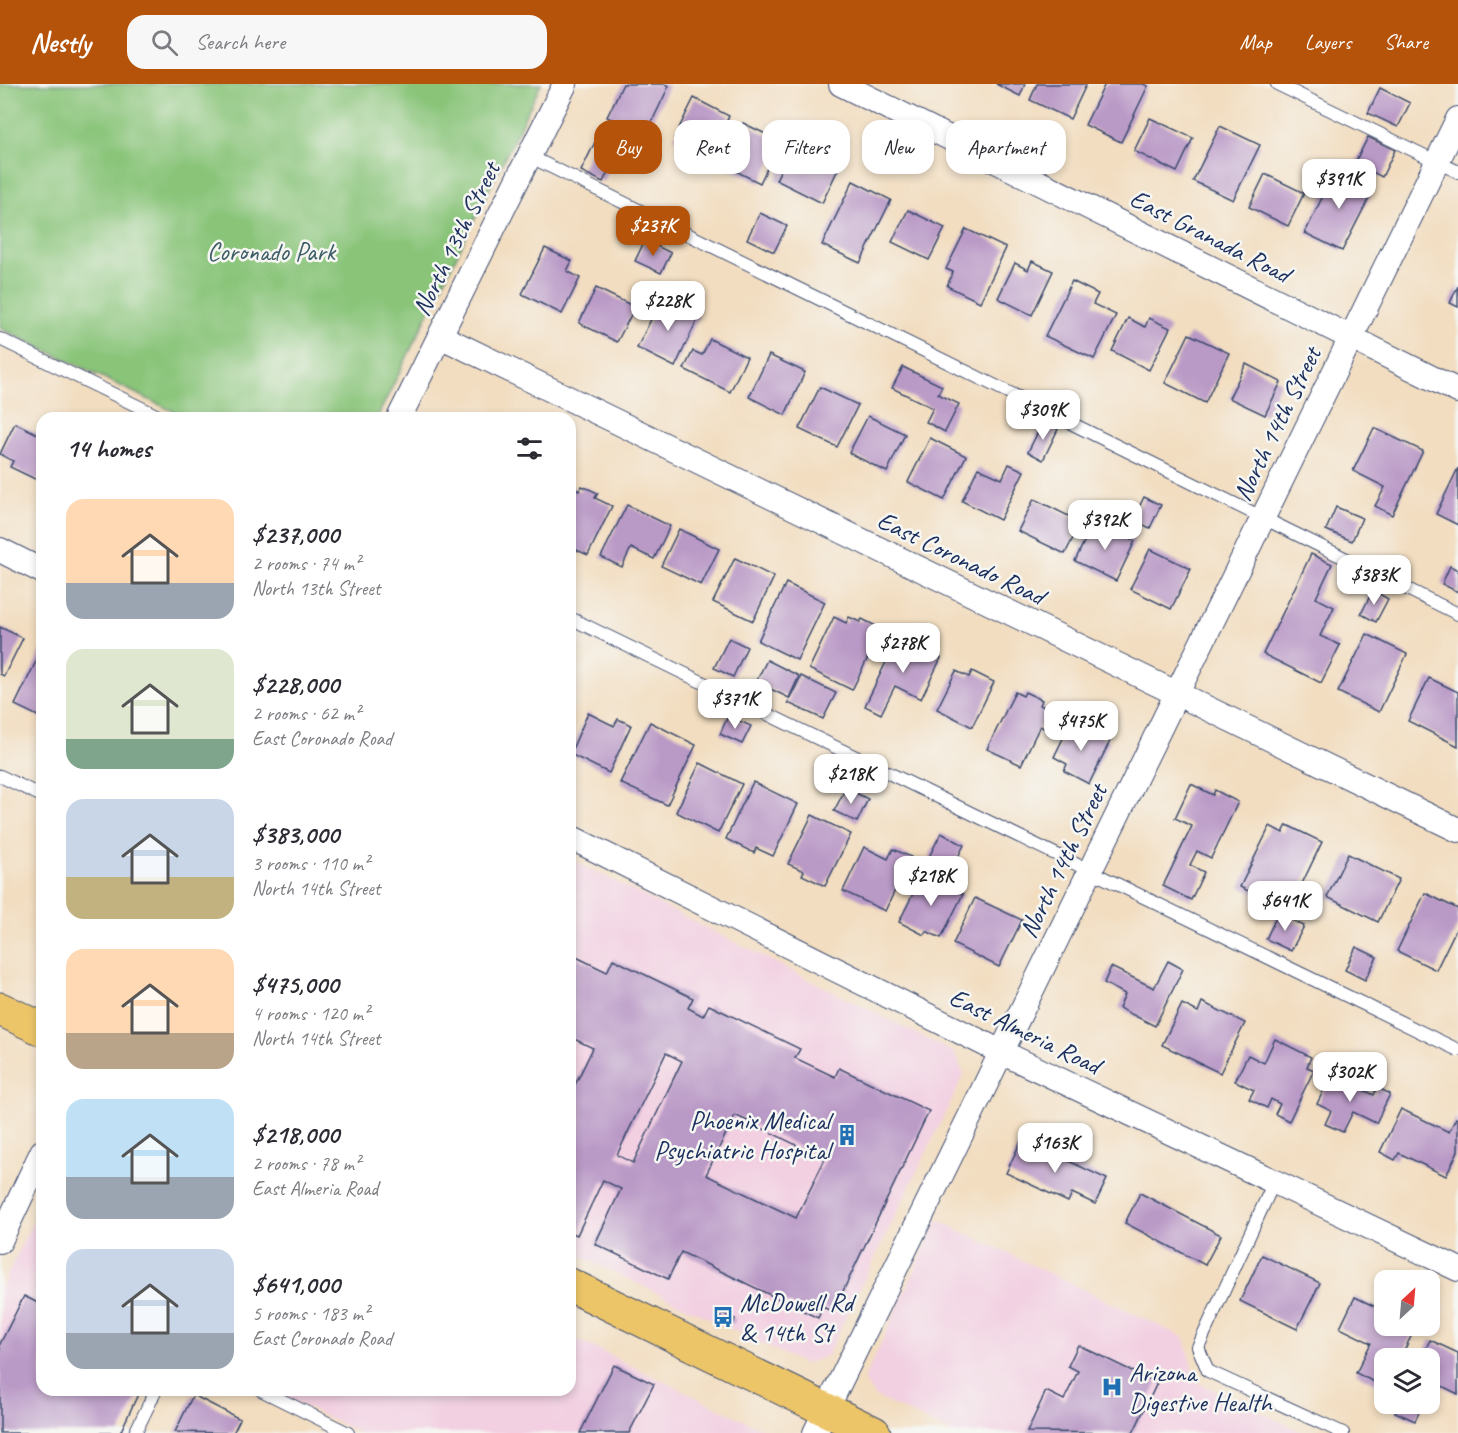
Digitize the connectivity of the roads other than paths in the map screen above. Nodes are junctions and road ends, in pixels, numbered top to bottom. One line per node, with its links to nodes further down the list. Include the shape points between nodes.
1 (565, 84): 5 (street, North 13th Street)
2 (841, 84): 8 (street, East Granada Road)
3 (1277, 84): 6 (lane)
4 (1458, 119): 6 (street, North 14th Street)
5 (529, 156): 7 (street, North 13th Street); 13 (lane)
6 (1448, 167): 8 (street, North 14th Street)
7 (440, 336): 12 (street, North 13th Street); 18 (street, East Coronado Road)
8 (1351, 338): 10 (street, East Granada Road); 13 (street, North 14th Street)
9 (0, 339): 11 (lane)
10 (1458, 391)
11 (150, 412)
12 (402, 412)
13 (1263, 518): 16 (lane); 18 (street, North 14th Street)
14 (0, 550): 15 (street)
15 (36, 568)
16 (1458, 614)
17 (576, 621): 23 (lane)
18 (1177, 694): 21 (street, East Coronado Road); 23 (street, North 14th Street)
19 (0, 776): 20 (lane)
20 (36, 793)
21 (1458, 830)
22 (576, 840): 27 (street, East Almeria Road)
23 (1089, 872): 26 (lane); 27 (street, North 14th Street)
24 (0, 1009): 25 (main road)
25 (36, 1026)
26 (1458, 1050)
27 (1001, 1052): 29 (street, East Almeria Road); 35 (street, North 14th Street)
28 (36, 1165): 30 (street)
29 (1274, 1182): 31 (street, East Almeria Road); 39 (lane, via 1198,1347 1209,1371)
30 (0, 1242)
31 (1458, 1269)
32 (576, 1288): 35 (main road)
33 (153, 1396): 36 (lane)
34 (273, 1396): 37 (lane)
35 (821, 1421): 38 (main road)
36 (135, 1433)
37 (348, 1433)
38 (874, 1433)
39 (1343, 1433)

